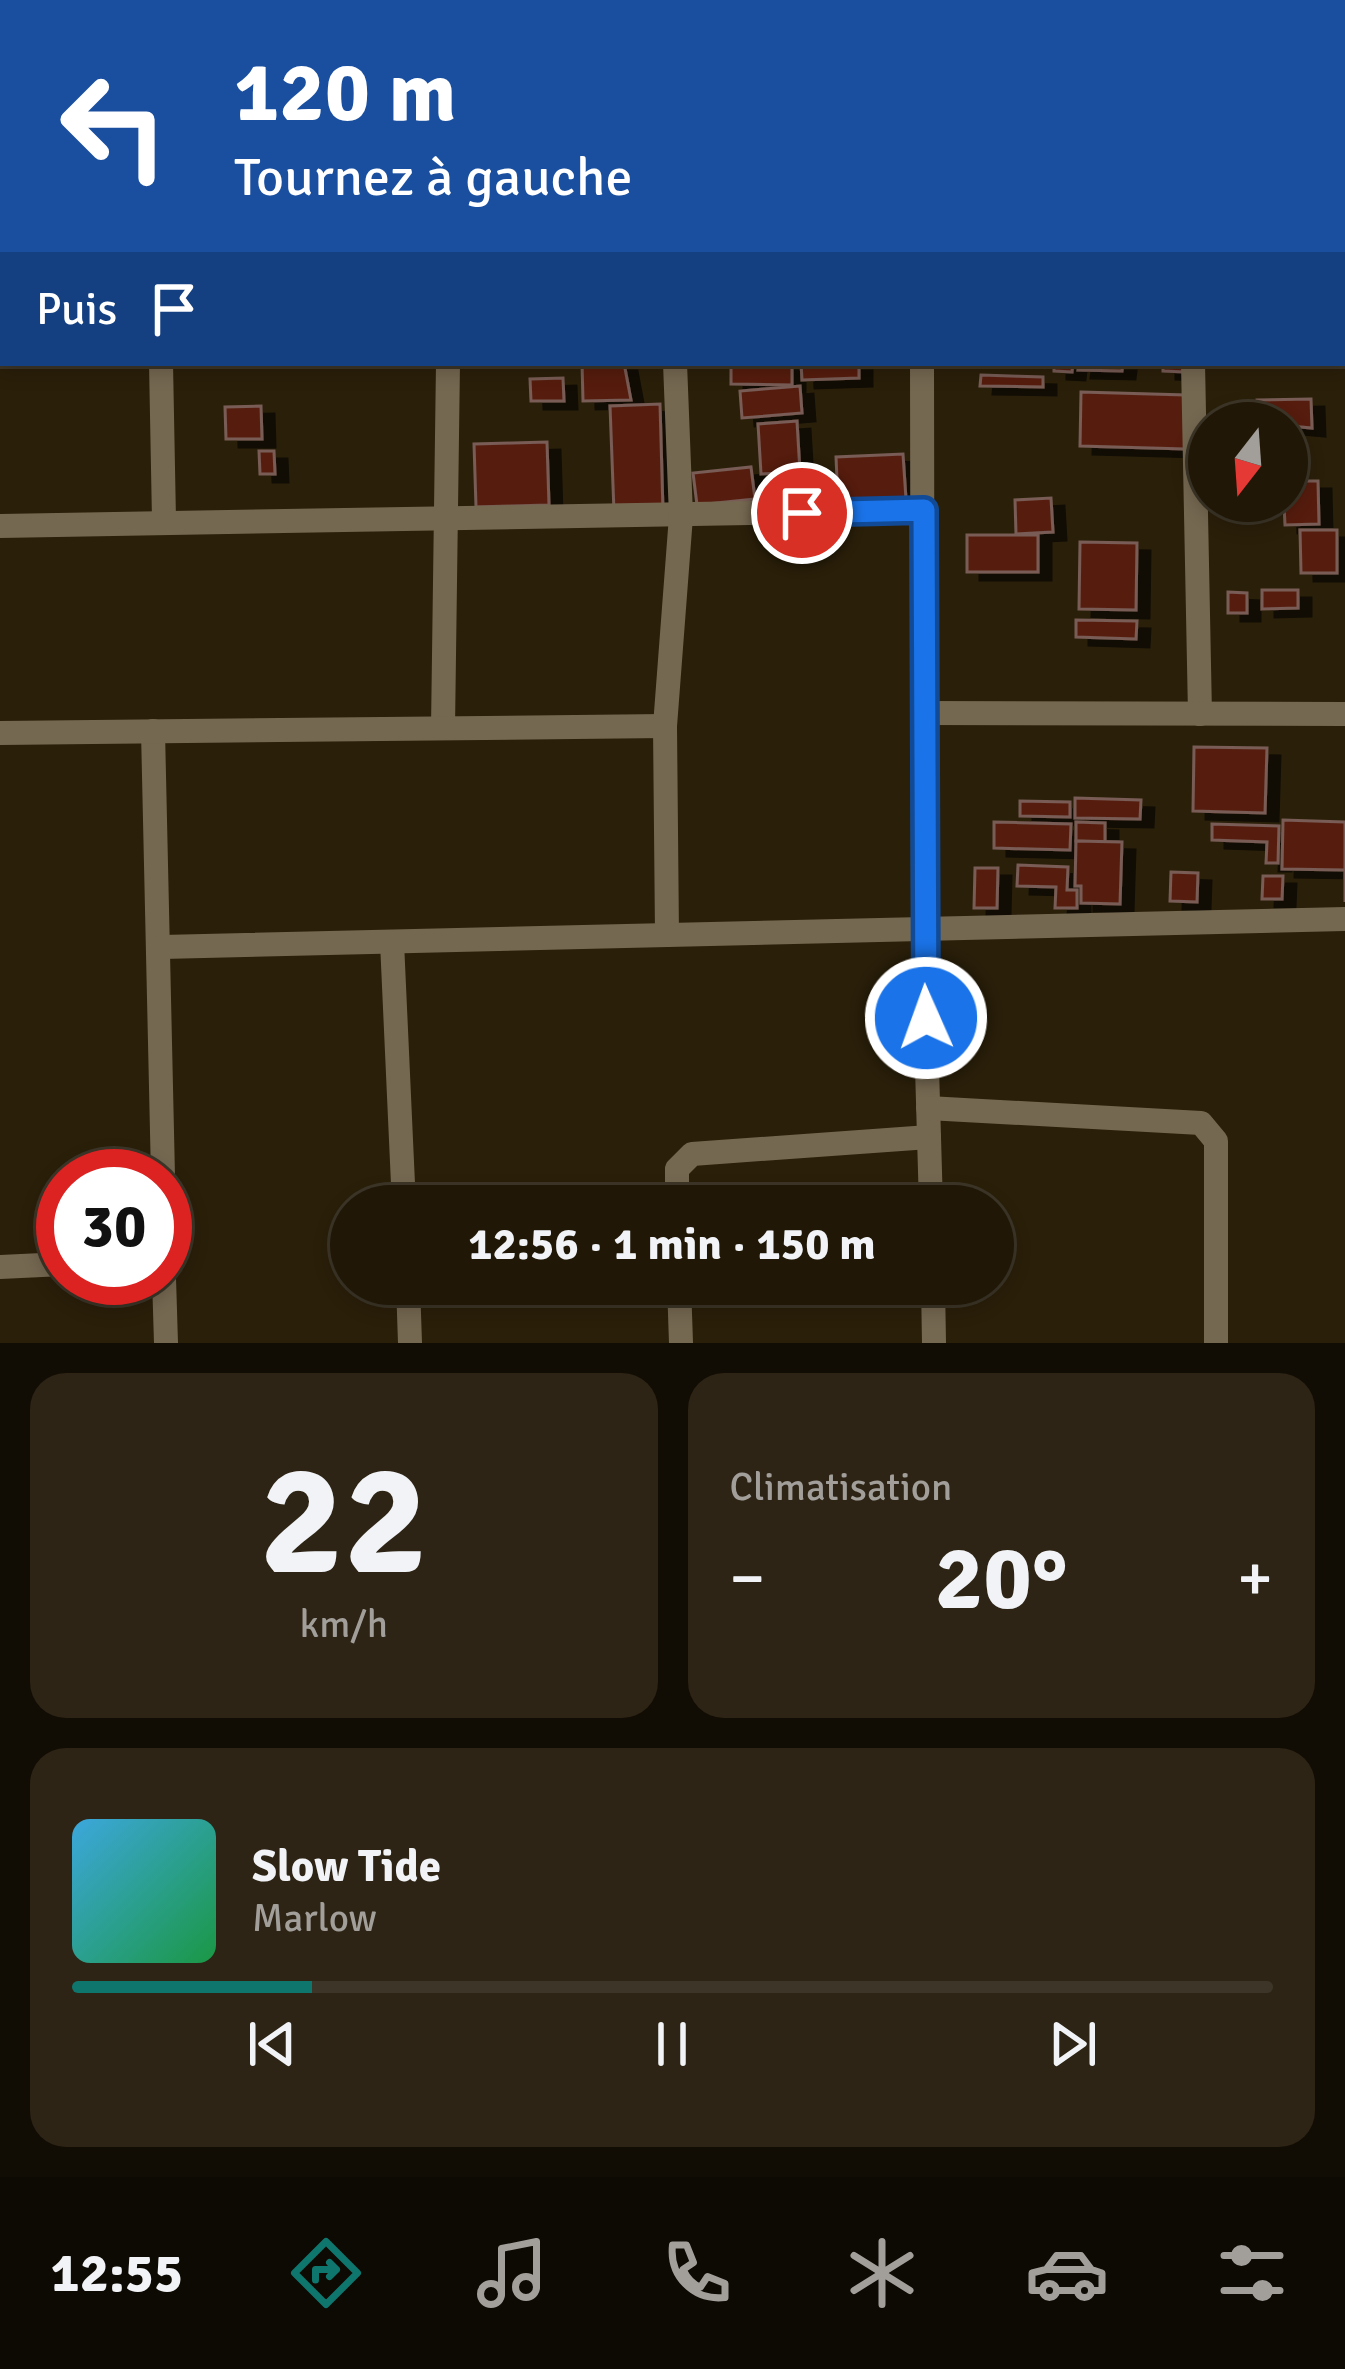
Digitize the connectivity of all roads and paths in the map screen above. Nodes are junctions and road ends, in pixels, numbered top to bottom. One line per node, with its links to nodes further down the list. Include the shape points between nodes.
1 (160, 366): 9 (street)
2 (448, 366): 8 (street)
3 (675, 366): 7 (street)
4 (922, 366): 6 (street)
5 (1193, 366): 12 (street)
6 (924, 510): 7 (street); 11 (street)
7 (681, 516): 8 (street); 14 (street)
8 (445, 518): 9 (street); 15 (street)
9 (164, 520): 10 (street)
10 (0, 526)
11 (922, 713): 12 (street); 19 (street)
12 (1200, 714): 13 (street)
13 (1345, 714)
14 (665, 726): 15 (street); 20 (street)
15 (443, 728): 16 (street)
16 (153, 731): 17 (street); 22 (street)
17 (0, 733)
18 (1345, 919): 19 (street)
19 (922, 929): 20 (street); 23 (street)
20 (667, 935): 21 (street)
21 (392, 942): 22 (street); 26 (street)
22 (162, 947): 25 (street)
23 (928, 1108): 24 (street); 39 (street, via 1201,1123 1211,1130)
24 (929, 1137): 27 (street, via 692,1154 677,1169); 28 (street)
25 (163, 1149)
26 (403, 1185)
27 (677, 1185)
28 (930, 1185)
29 (36, 1265): 30 (street)
30 (0, 1267)
31 (165, 1305): 35 (street)
32 (409, 1305): 36 (street)
33 (680, 1305): 37 (street)
34 (933, 1305): 38 (street)
35 (166, 1343)
36 (410, 1343)
37 (681, 1343)
38 (934, 1343)
39 (1216, 1343)

